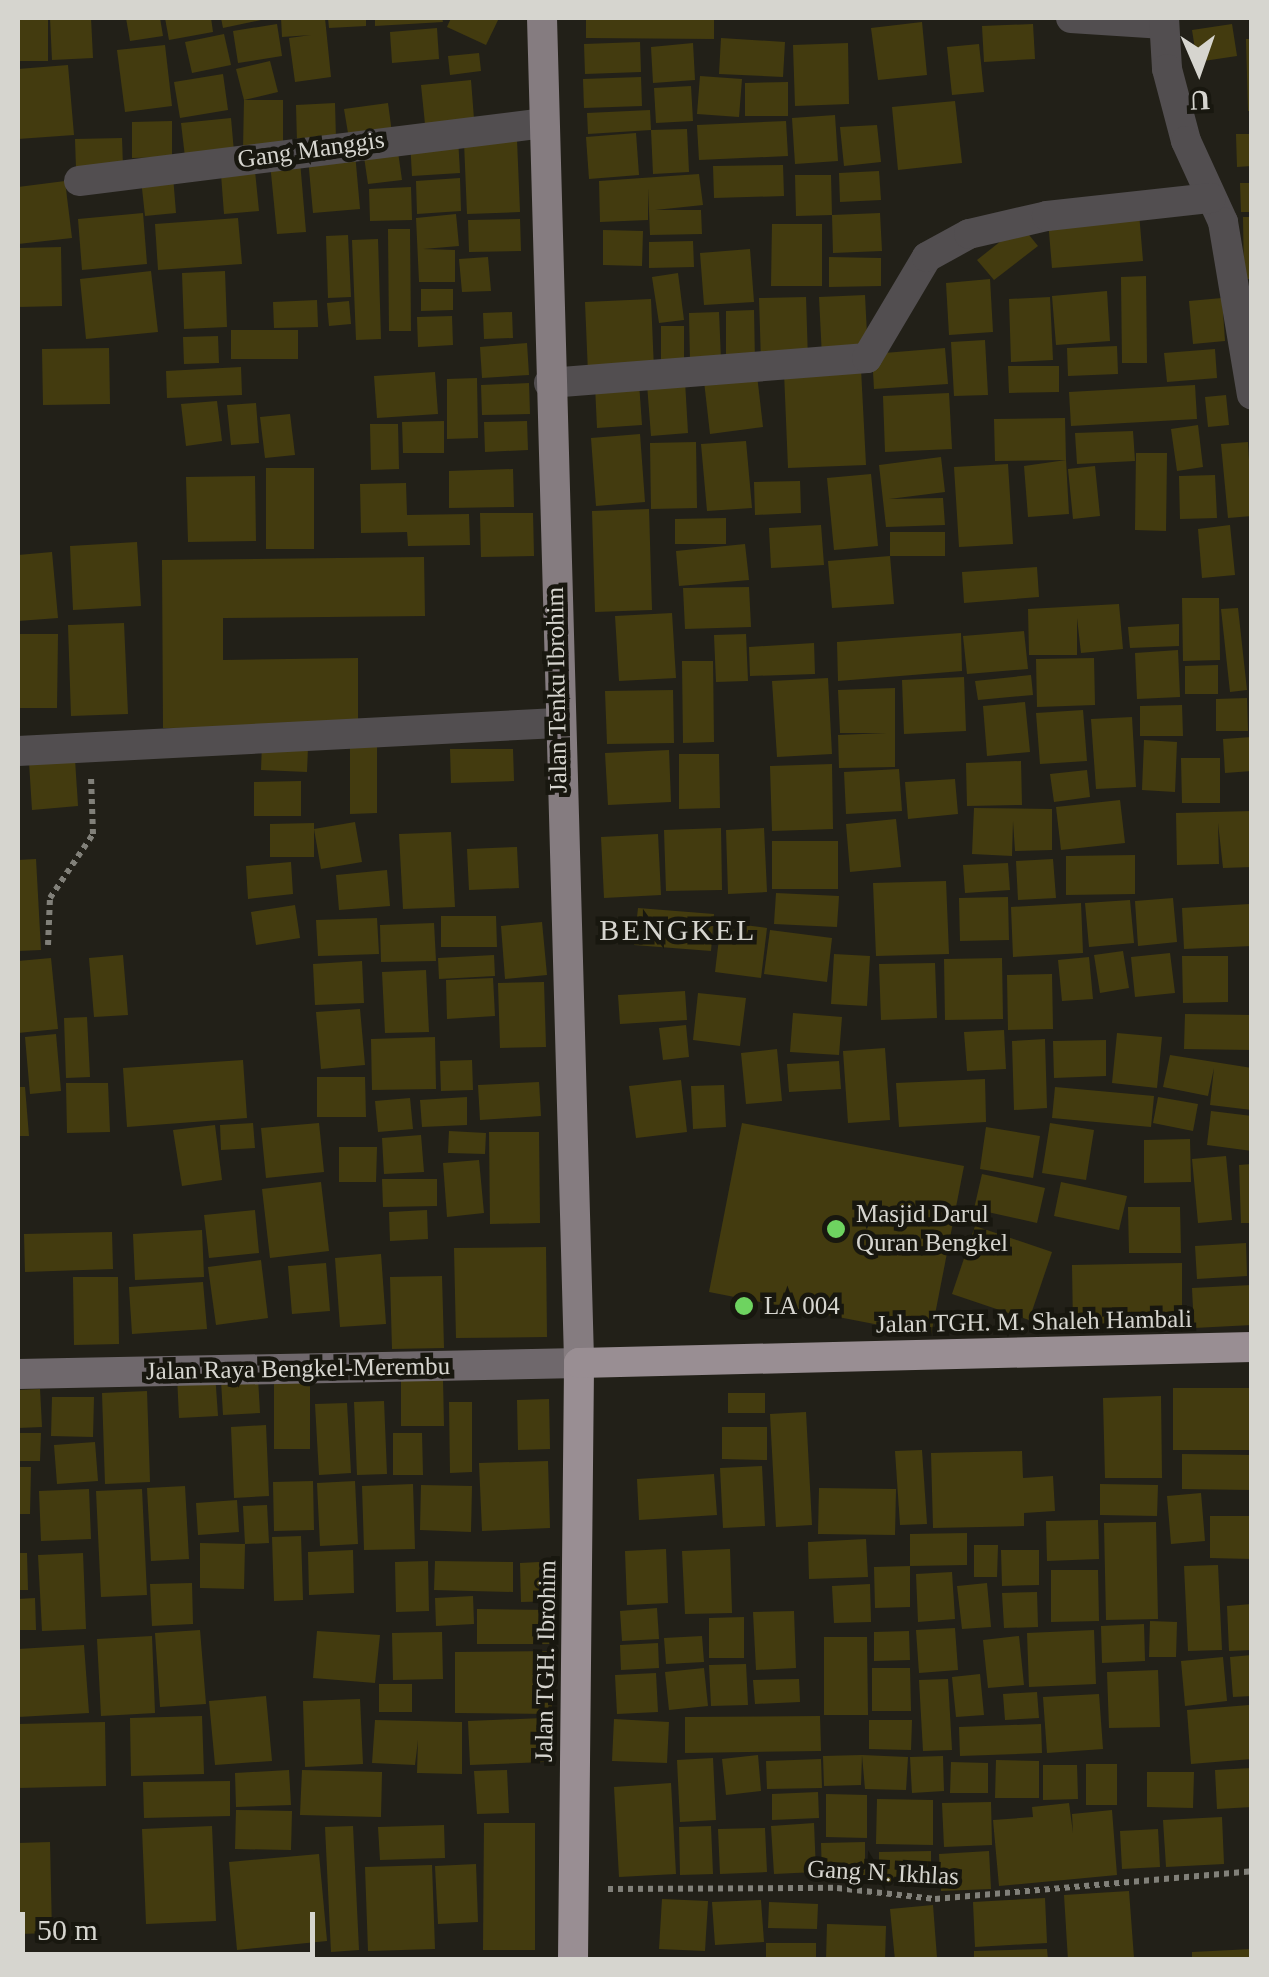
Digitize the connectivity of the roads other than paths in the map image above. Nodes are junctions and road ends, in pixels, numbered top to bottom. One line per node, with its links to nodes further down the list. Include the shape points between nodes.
1 (542, 18): 4 (main road, Jalan Tenku Ibrohim)
2 (1071, 18): 3 (street)
3 (1164, 21): 6 (street, via 1167,69)
4 (543, 123): 5 (street, Gang Manggis); 8 (main road, Jalan Tenku Ibrohim)
5 (79, 181)
6 (1210, 198): 7 (street, via 1223,222); 8 (street, via 1047,216 969,234 927,257 867,358)
7 (1249, 340): 9 (street)
8 (548, 382): 10 (main road, Jalan Tenku Ibrohim)
9 (1252, 395)
10 (557, 723): 11 (street); 13 (main road, Jalan Tenku Ibrohim)
11 (18, 751)
12 (1252, 1347): 13 (highway, Jalan TGH. M. Shaleh Hambali)
13 (579, 1363): 14 (street, Jalan Raya Bengkel-Merembu); 15 (highway, Jalan TGH. Ibrohim)
14 (18, 1374)
15 (573, 1960)

